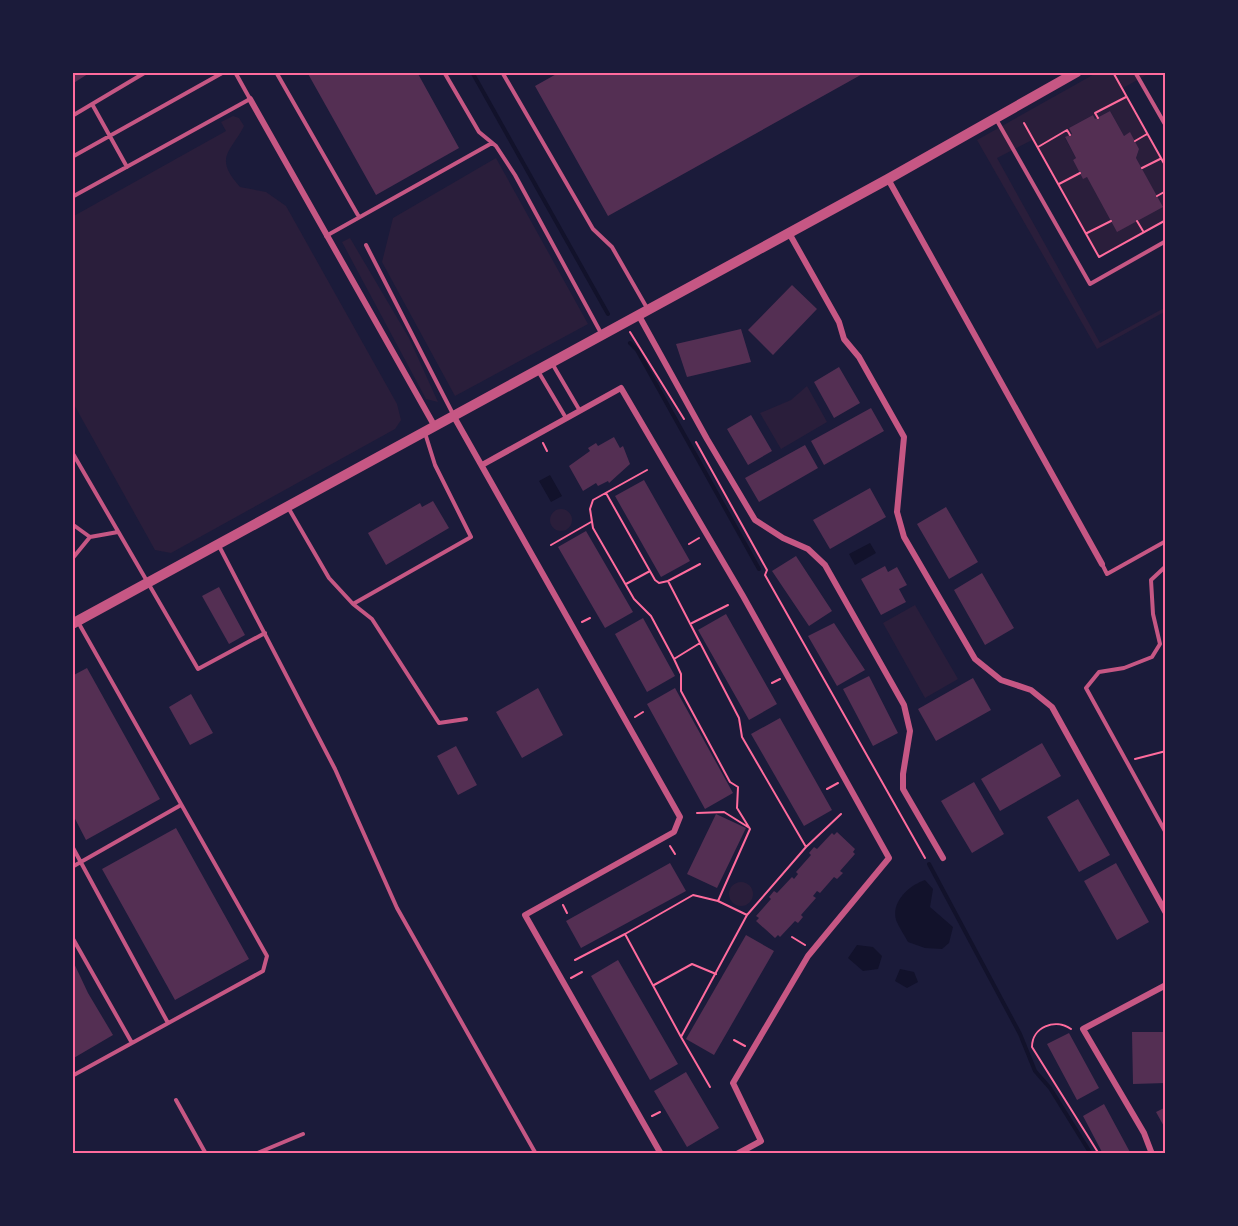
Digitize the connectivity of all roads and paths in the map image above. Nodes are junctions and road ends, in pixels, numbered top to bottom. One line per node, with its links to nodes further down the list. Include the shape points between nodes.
1 (146, 72): 13 (lane)
2 (224, 72): 21 (lane)
3 (235, 72): 12 (lane)
4 (276, 72): 36 (lane)
5 (444, 72): 23 (lane, via 479,132)
6 (502, 72): 46 (lane, via 593,230 612,247)
7 (1077, 72): 10 (street)
8 (1135, 72): 18 (lane)
9 (1114, 74): 11 (path)
10 (1064, 76): 16 (street)
11 (1126, 96): 15 (path, via 1095,113); 19 (path)
12 (250, 99): 27 (lane); 43 (street)
13 (92, 104): 14 (lane); 21 (lane)
14 (72, 116)
15 (1098, 117)
16 (996, 119): 31 (street); 44 (lane, via 1090,284)
17 (1024, 123): 24 (path)
18 (1166, 126)
19 (1147, 134): 22 (path); 26 (path)
20 (1070, 135): 24 (path, via 1067,130)
21 (109, 136): 25 (lane); 27 (lane)
22 (1135, 141)
23 (492, 143): 36 (lane); 48 (lane, via 515,175)
24 (1038, 147): 32 (path)
25 (72, 157)
26 (1161, 158): 28 (path); 29 (path)
27 (127, 167): 35 (lane)
28 (1166, 167)
29 (1142, 168)
30 (1080, 173): 32 (path)
31 (888, 178): 41 (street); 73 (street)
32 (1059, 184): 42 (path)
33 (1166, 190): 34 (path)
34 (1156, 196)
35 (72, 197)
36 (359, 217): 43 (lane)
37 (1166, 220): 40 (path)
38 (1111, 221): 42 (path)
39 (1137, 221): 40 (path)
40 (1144, 232): 42 (path, via 1099,257)
41 (789, 233): 46 (street); 101 (street, via 839,322 844,339 859,357 904,437 897,512 904,537 975,659 1001,680 1031,690 1052,707)
42 (1086, 234)
43 (326, 236): 55 (street)
44 (1166, 241)
45 (366, 245): 52 (lane)
46 (642, 311): 47 (street); 97 (street, via 755,520 808,549 825,565 904,705 910,731 903,789)
47 (624, 322): 48 (street); 54 (path)
48 (602, 334): 49 (street)
49 (552, 362): 50 (street); 51 (lane)
50 (538, 370): 52 (street); 53 (lane)
51 (580, 411): 53 (street); 106 (street, via 621,388 889,858)
52 (453, 414): 55 (street); 58 (street)
53 (566, 418): 58 (street)
54 (688, 426)
55 (429, 428): 61 (street); 79 (lane, via 435,465 471,537)
56 (693, 434): 96 (path, via 767,570 765,575)
57 (72, 452): 65 (lane)
58 (482, 465): 122 (street, via 680,817 678,828 525,915)
59 (647, 470): 60 (path)
60 (606, 493): 62 (path, via 593,500); 75 (path)
61 (287, 506): 69 (street); 79 (lane, via 329,578)
62 (591, 522): 66 (path); 78 (path)
63 (72, 524): 67 (lane)
64 (567, 530): 66 (path)
65 (118, 532): 67 (lane); 77 (lane)
66 (569, 534): 70 (path)
67 (90, 537): 71 (lane)
68 (1166, 541): 73 (lane, via 1107,574)
69 (218, 544): 77 (street); 83 (lane)
70 (550, 545)
71 (72, 559)
72 (700, 564): 76 (path)
73 (1102, 564)
74 (1166, 566): 88 (lane, via 1151,580 1160,644 1152,657 1099,672 1086,688)
75 (650, 571): 76 (path, via 658,583); 78 (path)
76 (668, 581): 82 (path)
77 (147, 583): 81 (street); 83 (lane, via 198,669)
78 (625, 585): 85 (path, via 651,616)
79 (353, 604): 86 (lane, via 372,619 439,723)
80 (728, 605): 82 (path)
81 (75, 622): 89 (lane)
82 (692, 624): 84 (path)
83 (265, 633): 121 (lane, via 336,769 397,908)
84 (700, 643): 85 (path); 95 (path, via 739,718 742,737)
85 (674, 658): 92 (path, via 681,674 681,691 730,782 738,787 736,808)
86 (466, 719)
87 (1166, 751): 88 (path)
88 (1126, 761): 93 (lane)
89 (181, 805): 98 (lane); 111 (lane, via 267,956 263,971)
90 (697, 813): 92 (path, via 724,812)
91 (841, 814): 95 (path)
92 (750, 829): 100 (path)
93 (1166, 833)
94 (72, 846): 98 (lane)
95 (806, 847): 102 (path)
96 (925, 858)
97 (943, 858)
98 (81, 862): 99 (lane); 111 (lane)
99 (72, 867)
100 (718, 901): 102 (path); 103 (path, via 693,895)
101 (1166, 913)
102 (747, 915): 108 (path)
103 (625, 934): 107 (path); 110 (path)
104 (72, 937): 114 (lane)
105 (792, 937): 106 (path)
106 (813, 950): 123 (street, via 733,1083 761,1142)
107 (575, 960)
108 (716, 974): 110 (path, via 692,964); 113 (path)
109 (1166, 985): 125 (street, via 1083,1029 1144,1133)
110 (653, 986): 113 (path)
111 (168, 1023): 114 (lane)
112 (1071, 1029): 124 (path, via 1053,1023 1037,1031 1032,1047)
113 (681, 1037): 116 (path)
114 (132, 1043): 115 (lane)
115 (72, 1076)
116 (710, 1087)
117 (176, 1100): 119 (lane)
118 (303, 1134): 120 (lane)
119 (206, 1154)
120 (255, 1154)
121 (536, 1154)
122 (661, 1154)
123 (737, 1154)
124 (1099, 1154)
125 (1152, 1154)

